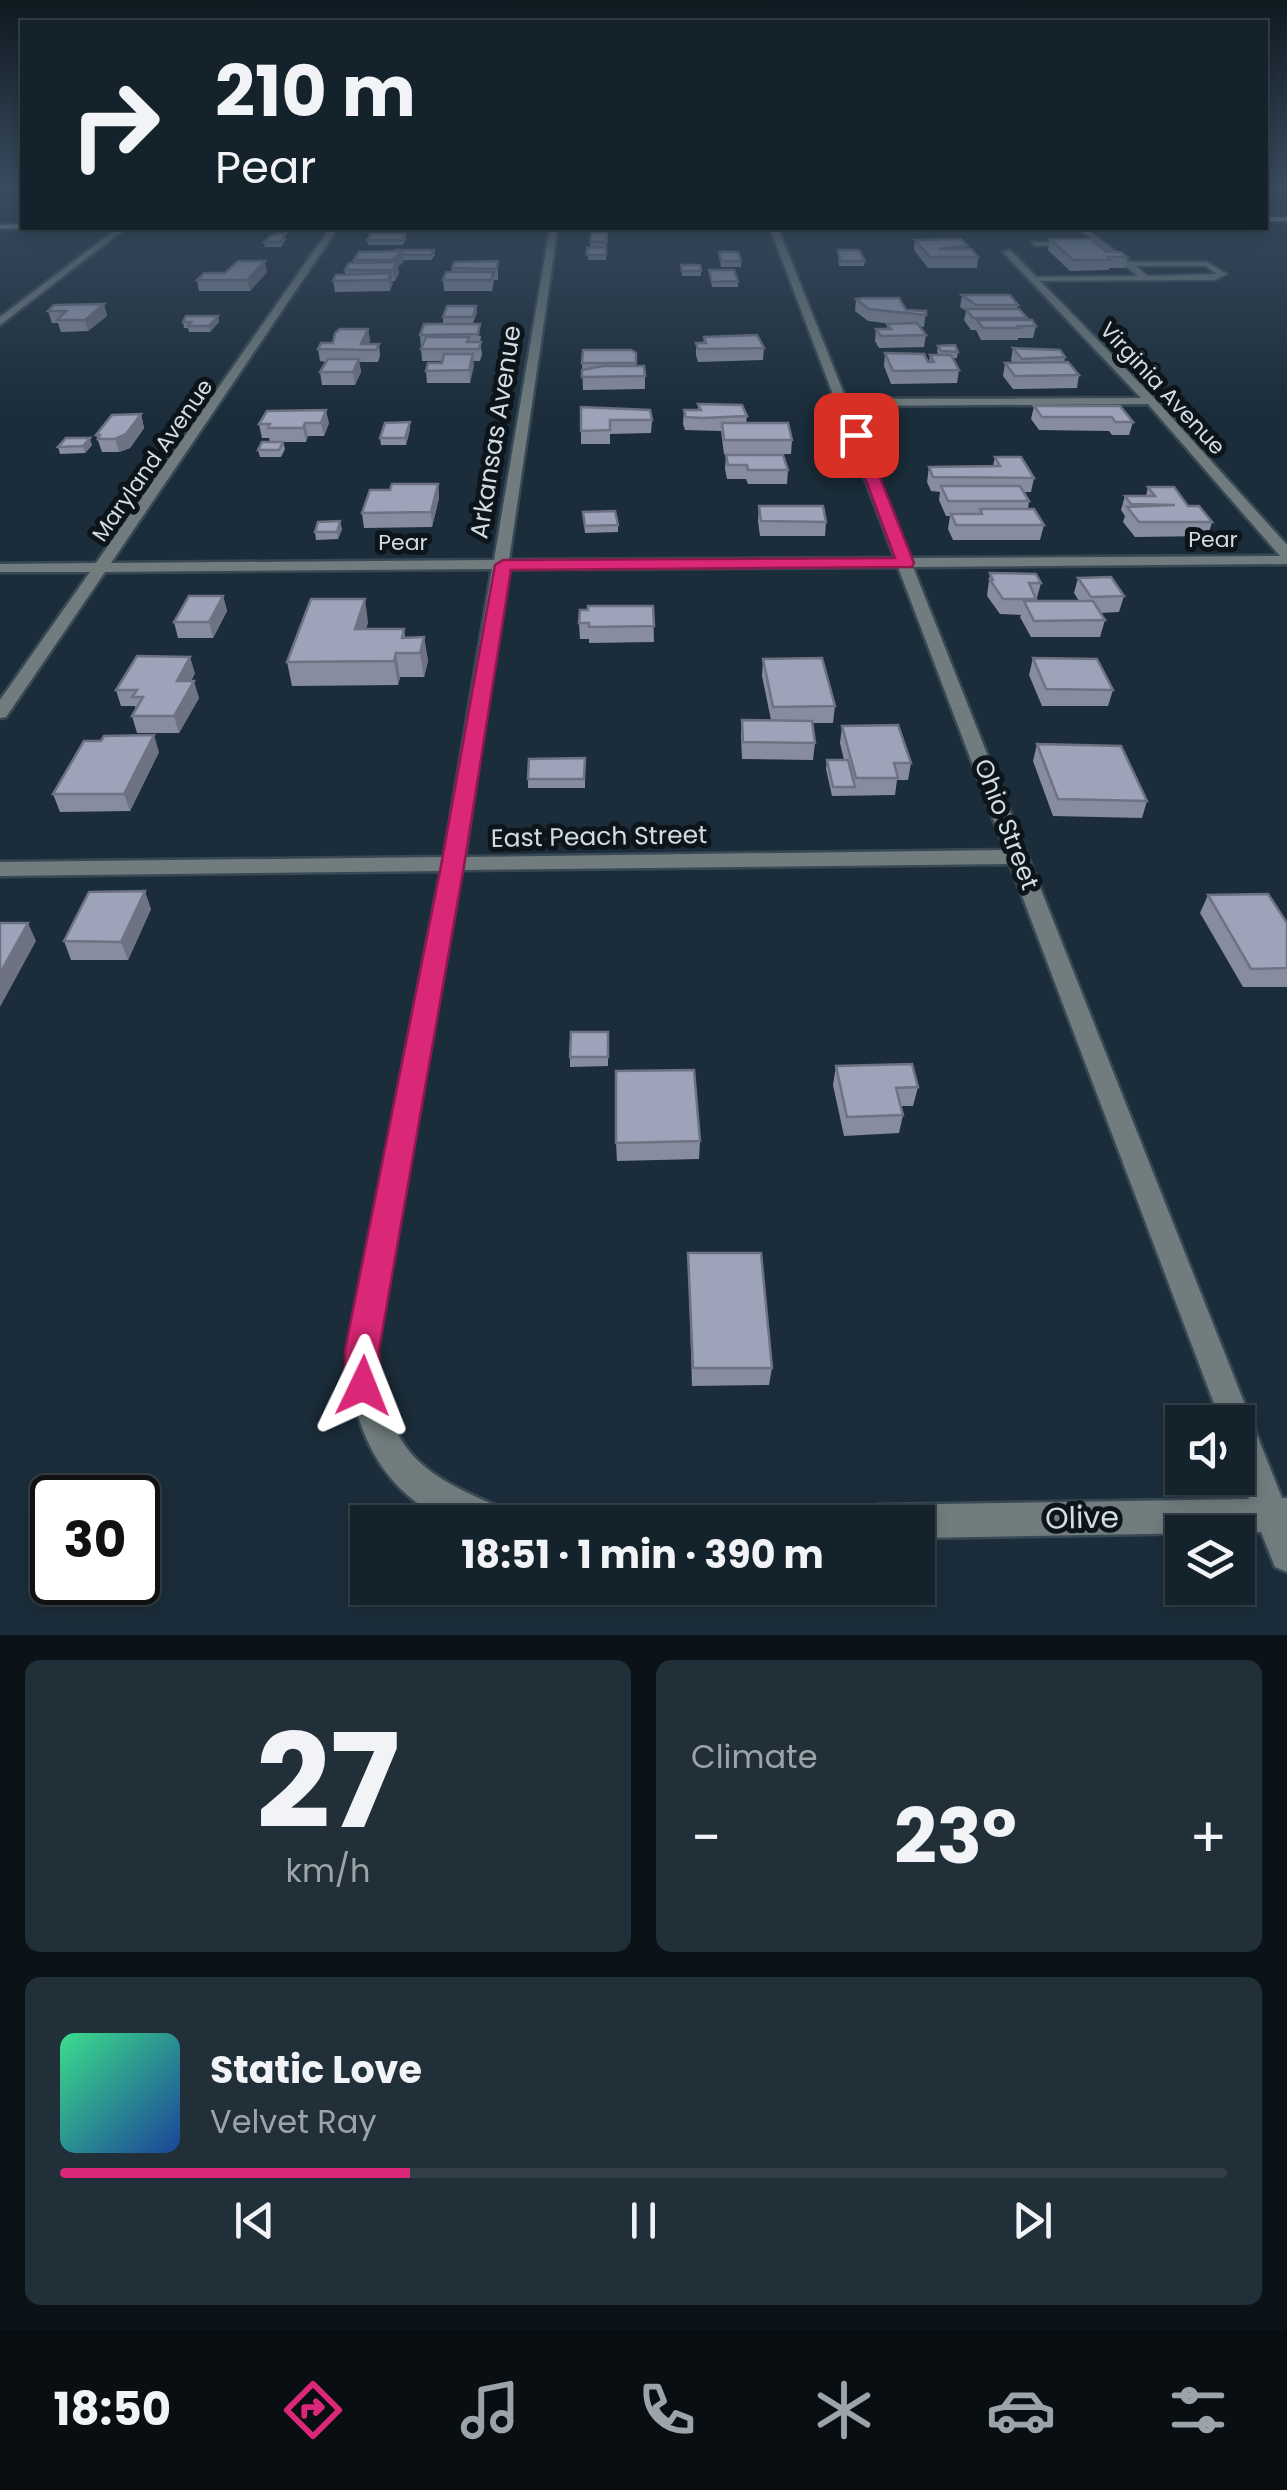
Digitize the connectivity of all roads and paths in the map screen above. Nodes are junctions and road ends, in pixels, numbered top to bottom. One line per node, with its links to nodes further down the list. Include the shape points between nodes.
1 (79, 261): 10 (street)
2 (311, 261): 16 (street, Maryland Avenue)
3 (549, 261): 15 (street, Arkansas Avenue)
4 (787, 261): 12 (street, Ohio Street)
5 (1016, 261): 9 (street, Virginia Avenue)
6 (1126, 261): 7 (lane)
7 (1130, 264): 8 (lane); 8 (lane, via 1207,264 1223,274)
8 (1146, 278): 9 (lane)
9 (1032, 279): 11 (street, Virginia Avenue)
10 (0, 322)
11 (1151, 402): 12 (street); 13 (street, Virginia Avenue)
12 (843, 403): 14 (street, Ohio Street)
13 (1287, 557): 14 (street, Pear)
14 (906, 563): 15 (street, Pear); 19 (street, Ohio Street)
15 (503, 565): 16 (street, Pear); 20 (street, Arkansas Avenue)
16 (102, 567): 17 (street, Pear); 18 (street, Maryland Avenue)
17 (0, 568)
18 (0, 713)
19 (1020, 857): 20 (street, East Peach Street); 22 (street, Ohio Street)
20 (452, 866): 21 (street, East Peach Street); 24 (street, Arkansas Avenue, via 362,1350 372,1422 421,1490)
21 (0, 869)
22 (1230, 1405)
23 (1255, 1463): 25 (street, Ohio Street)
24 (446, 1505)
25 (1279, 1514): 26 (street, Olive); 27 (street, Ohio Street)
26 (935, 1521)
27 (1287, 1555)

